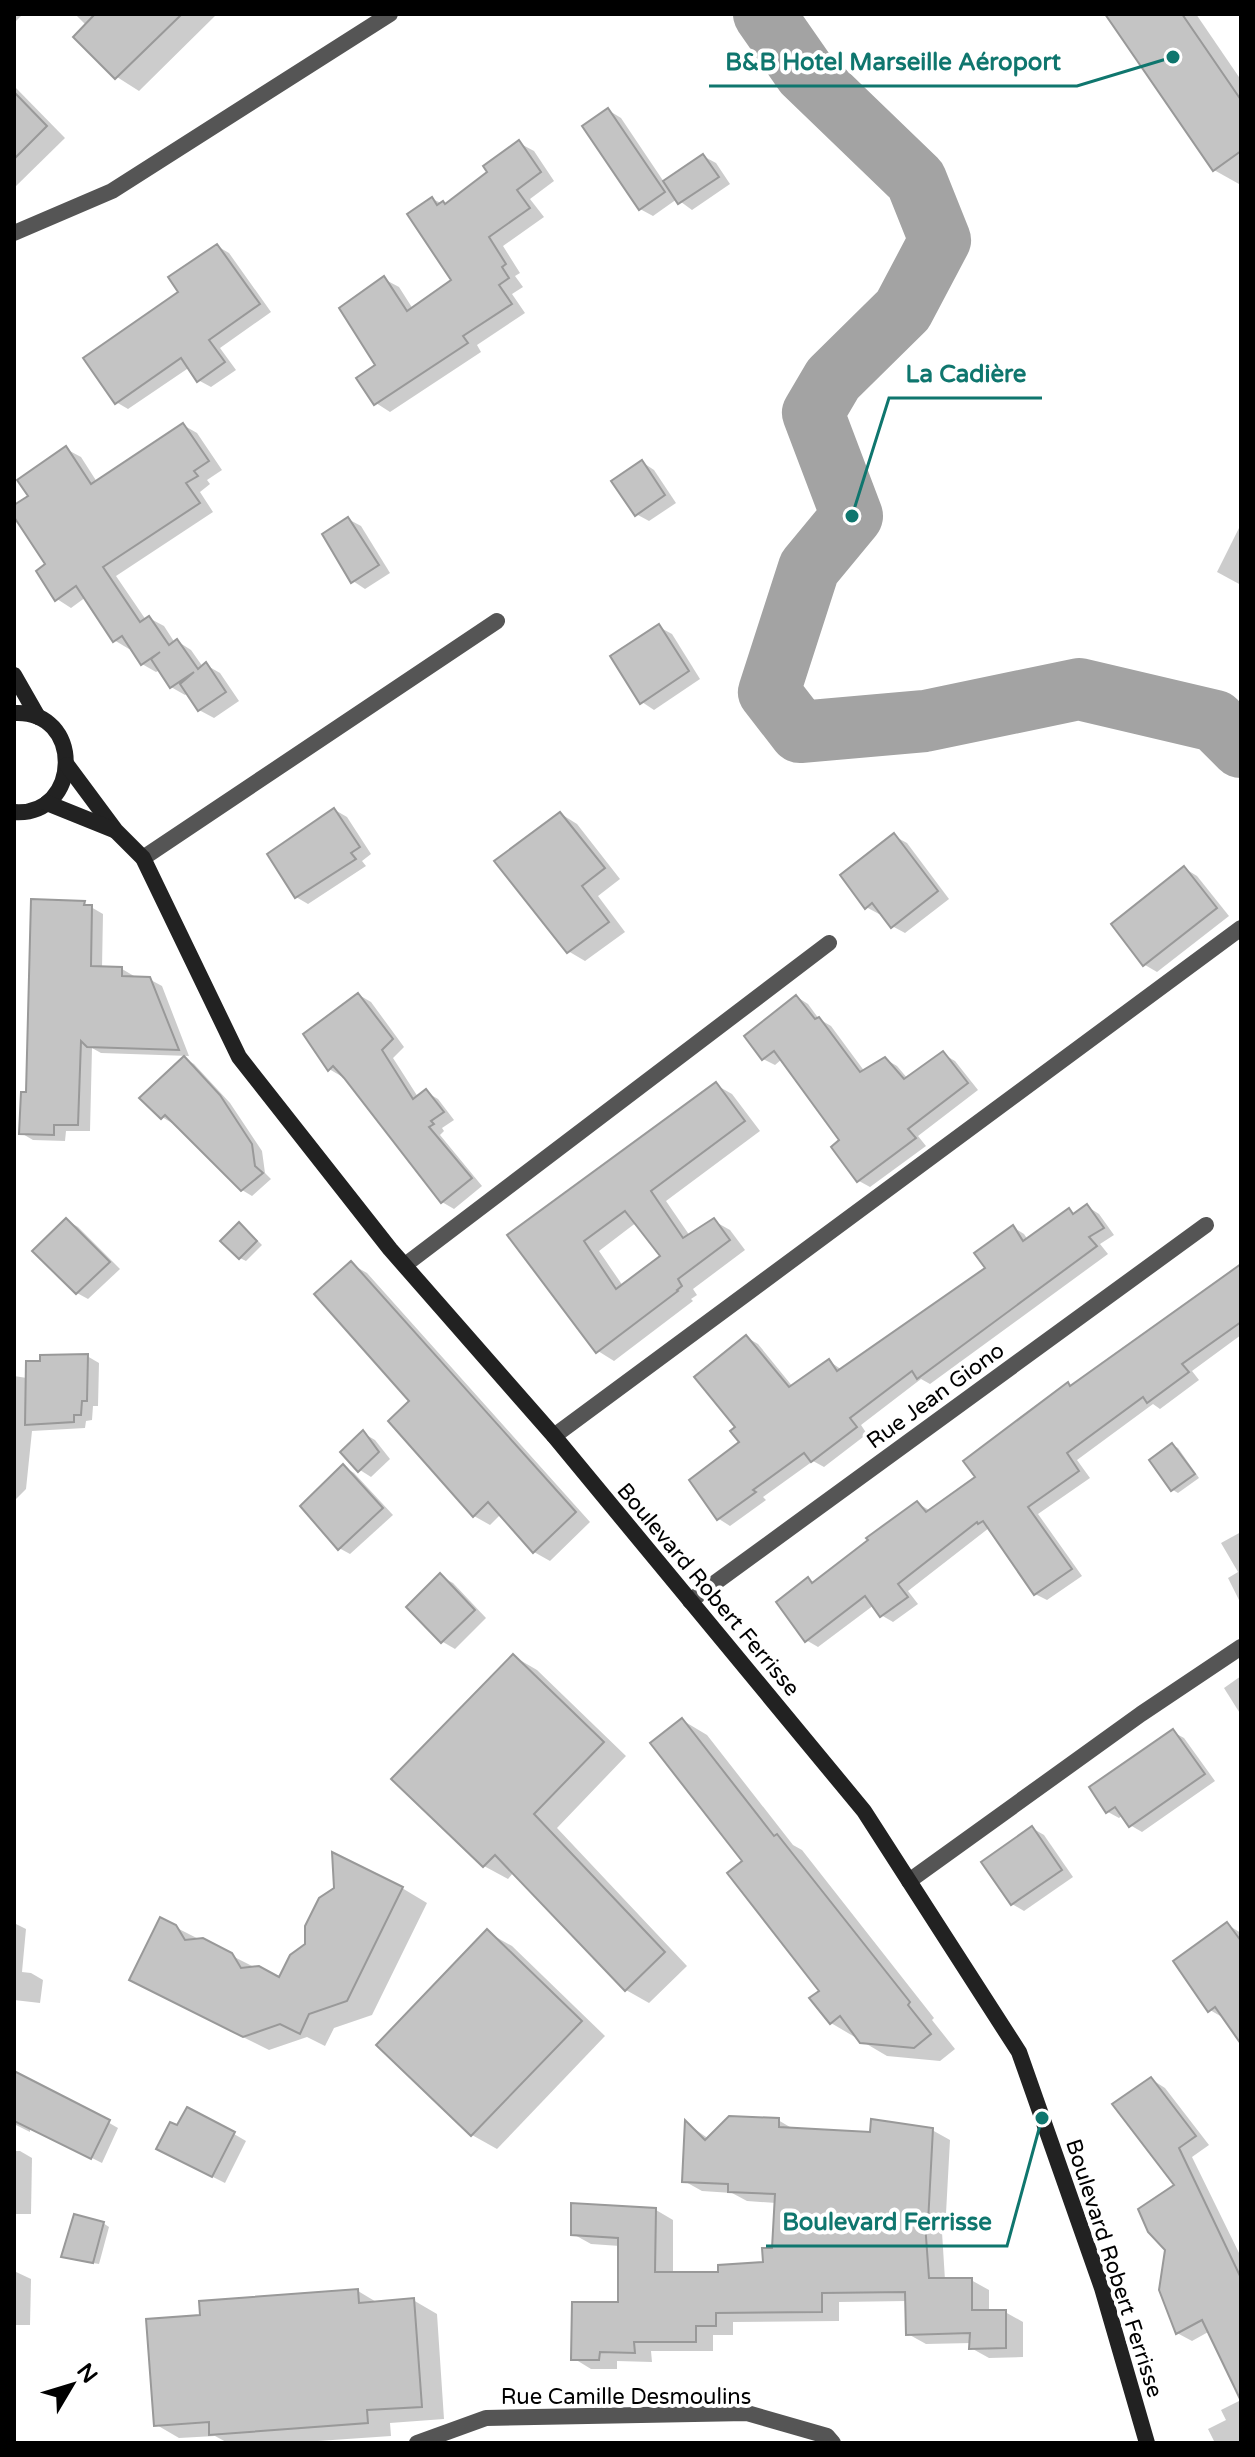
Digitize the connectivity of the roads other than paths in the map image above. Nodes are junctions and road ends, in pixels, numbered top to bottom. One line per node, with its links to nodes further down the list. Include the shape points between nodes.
1 (390, 14): 2 (street, via 112,191)
2 (14, 233)
3 (478, 611): 11 (street, via 491,625)
4 (14, 675): 6 (main road, Boulevard Robert Ferrisse)
5 (14, 713): 6 (main road)
6 (38, 717): 7 (main road, Boulevard Robert Ferrisse, via 60,737)
7 (67, 765): 8 (main road, via 64,780); 10 (main road, Boulevard Robert Ferrisse)
8 (47, 803): 9 (main road); 10 (main road, Boulevard Robert Ferrisse)
9 (14, 812)
10 (116, 831): 11 (main road, Boulevard Robert Ferrisse)
11 (143, 858): 15 (main road, Boulevard Robert Ferrisse, via 239,1057)
12 (1241, 928): 16 (street)
13 (829, 943): 15 (street)
14 (1206, 1225): 17 (street, Rue Jean Giono)
15 (405, 1265): 16 (main road, Boulevard Robert Ferrisse)
16 (554, 1436): 17 (main road, Boulevard Robert Ferrisse)
17 (690, 1601): 19 (main road, Boulevard Robert Ferrisse, via 864,1811)
18 (1241, 1647): 19 (street)
19 (909, 1881): 22 (main road, Boulevard Robert Ferrisse, via 1019,2052 1102,2288)
20 (417, 2443): 21 (street, Rue Camille Desmoulins, via 486,2418 747,2413 827,2436)
21 (833, 2443)
22 (1147, 2443)

